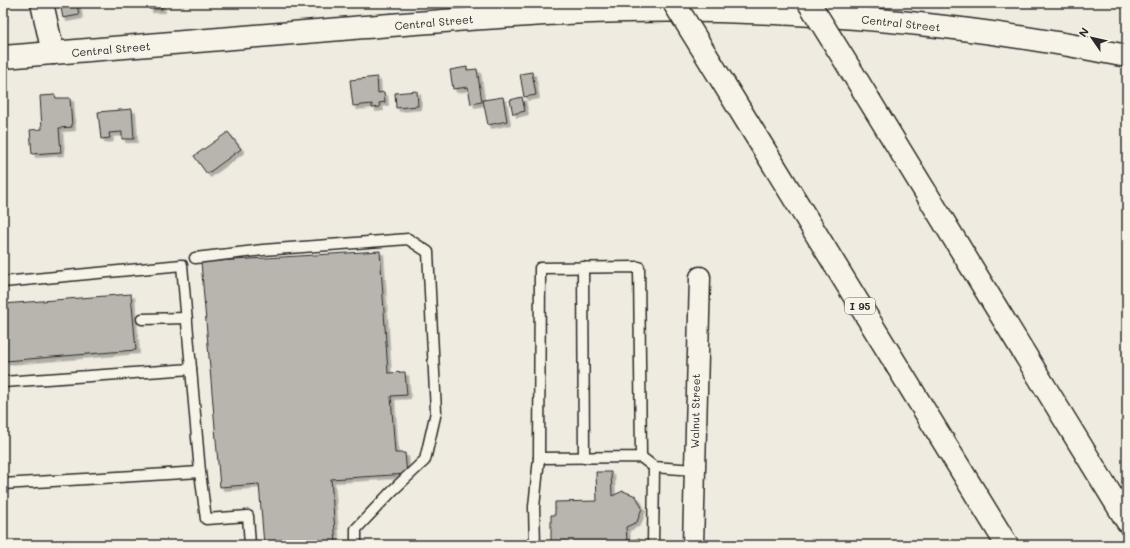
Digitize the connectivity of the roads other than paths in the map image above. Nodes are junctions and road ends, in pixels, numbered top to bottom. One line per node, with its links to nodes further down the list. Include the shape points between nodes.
1 (42, 3): 4 (main road)
2 (674, 3): 28 (main road, I 95, bridge)
3 (809, 3): 22 (main road, bridge)
4 (53, 53): 5 (main road, Central Street, via 496,17 628,11 855,18 989,32); 6 (main road, Central Street)
5 (1127, 56)
6 (3, 58)
7 (195, 258): 24 (lane, via 408,239 428,252 436,412 425,460 356,529)
8 (584, 268): 15 (lane, via 639,267); 16 (lane, via 540,268); 17 (lane)
9 (700, 277): 19 (street, Walnut Street)
10 (3, 282): 11 (lane, via 182,265)
11 (187, 318): 12 (lane); 13 (lane)
12 (142, 320)
13 (191, 369): 14 (lane); 20 (lane)
14 (3, 382)
15 (641, 457): 17 (lane); 18 (lane)
16 (539, 458): 17 (lane); 25 (lane, via 534,507)
17 (584, 458)
18 (654, 467): 19 (lane); 26 (lane)
19 (694, 470): 27 (street, Walnut Street)
20 (200, 472): 21 (lane); 23 (lane, via 206,519 248,516)
21 (3, 484)
22 (1127, 521)
23 (250, 545)
24 (356, 545)
25 (535, 545)
26 (653, 545)
27 (693, 545)
28 (1007, 545)

